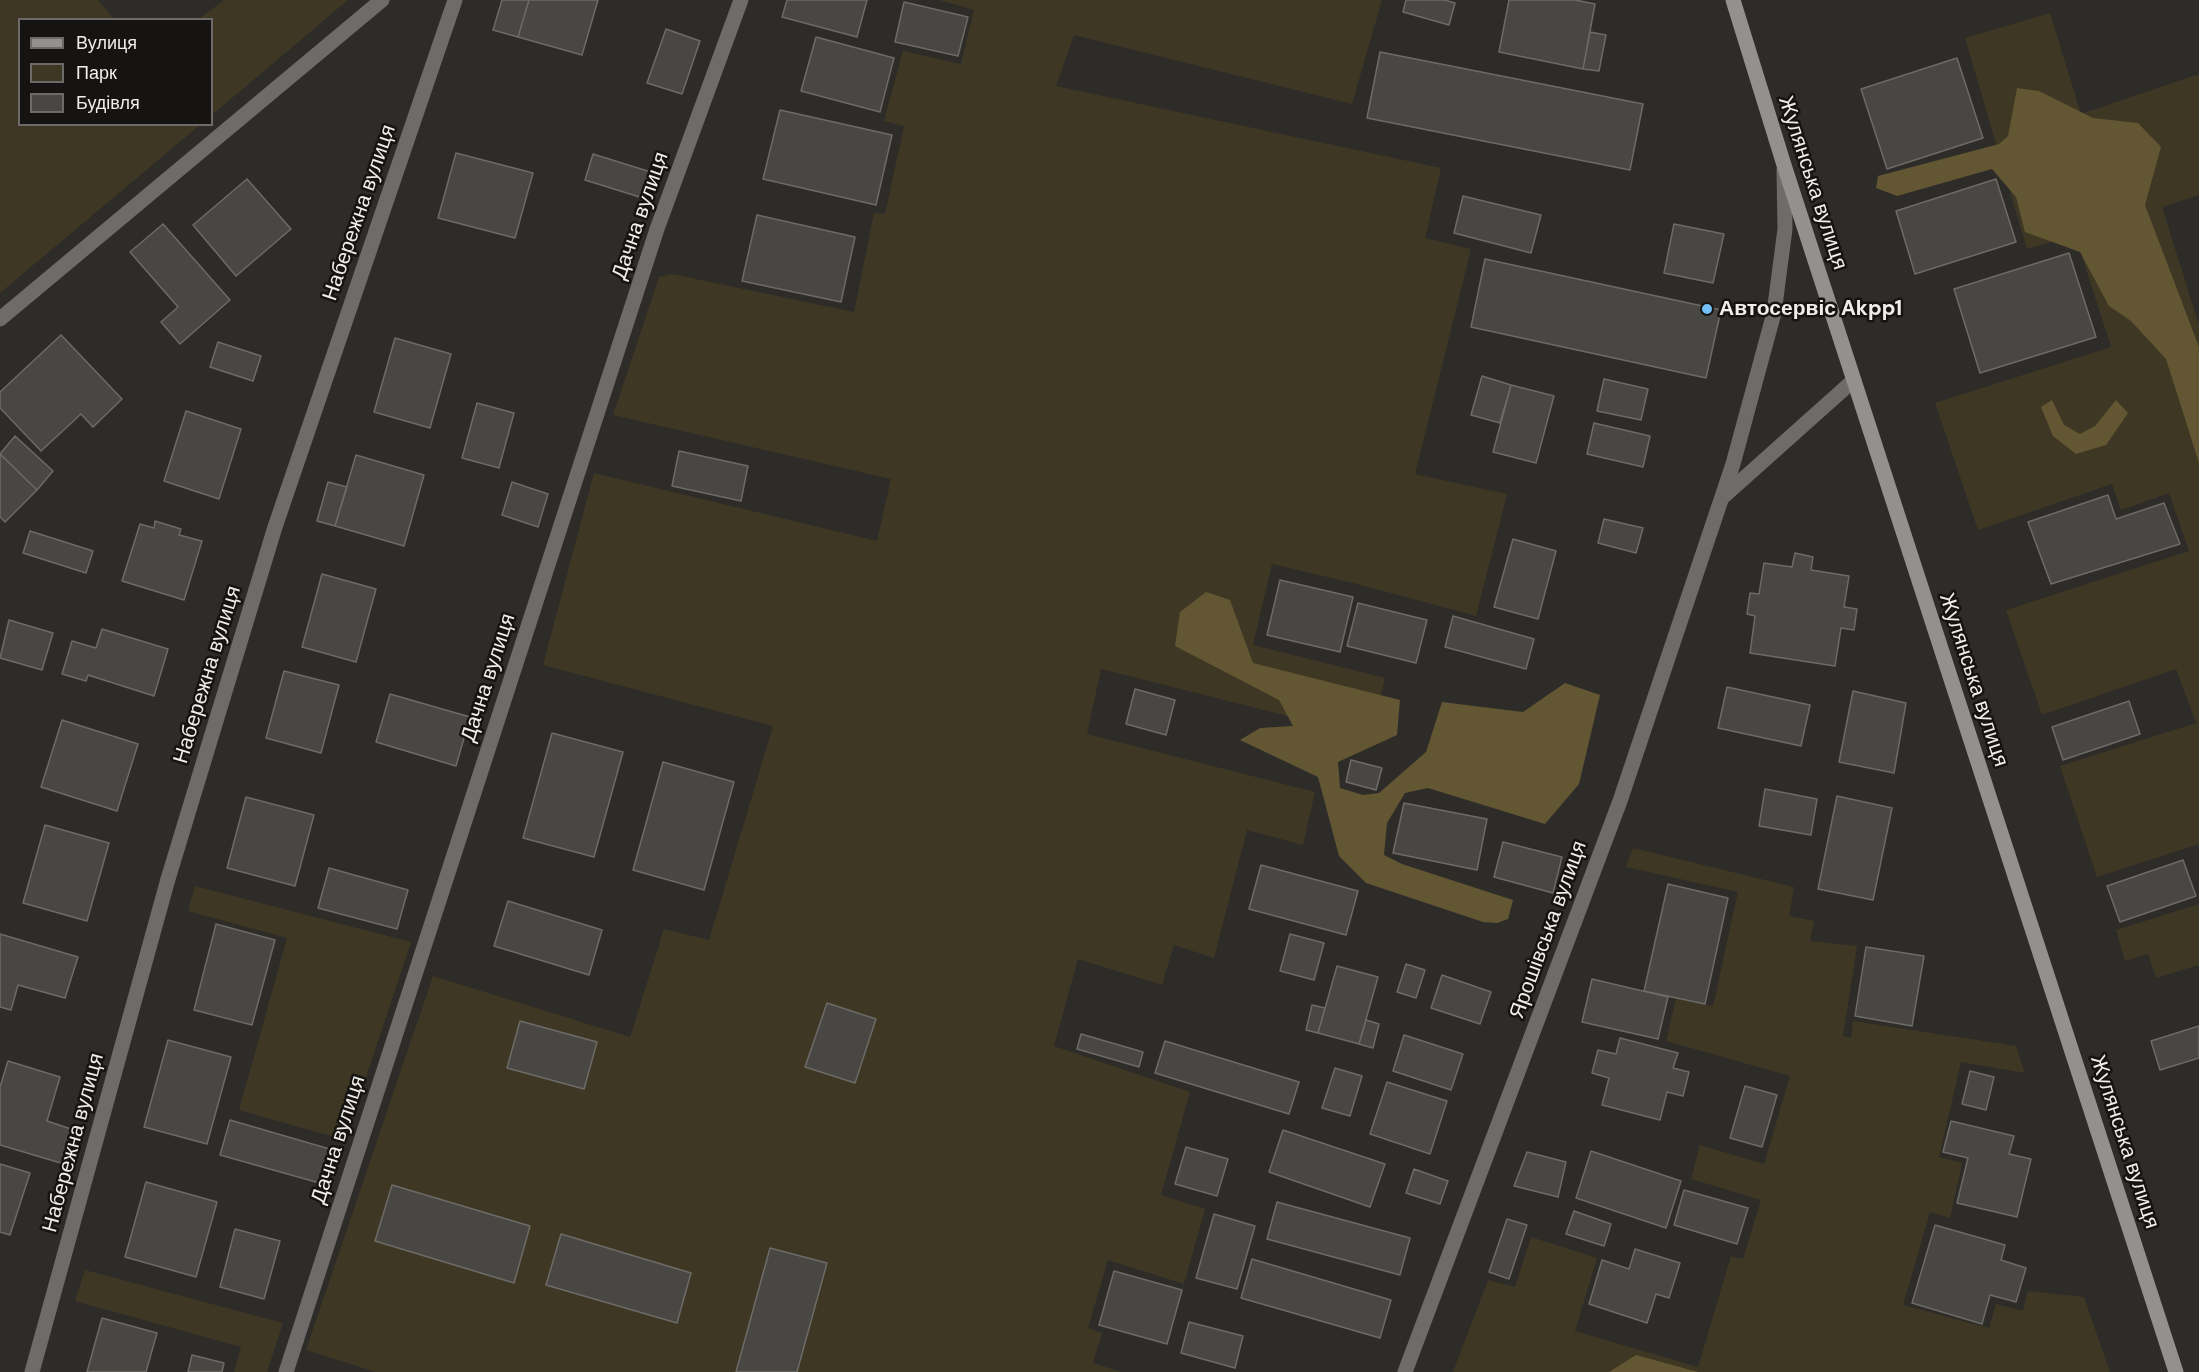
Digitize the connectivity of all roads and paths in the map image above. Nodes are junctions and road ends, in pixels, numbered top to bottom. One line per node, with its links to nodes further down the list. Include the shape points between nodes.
1 (382, 0): 6 (street)
2 (455, 0): 9 (street, Набережна вулиця, via 275,527 168,879)
3 (741, 0): 10 (street, Дачна вулиця, via 657,229)
4 (1733, 0): 5 (street, Жулянська вулиця)
5 (1784, 165): 7 (street, Жулянська вулиця); 8 (street, Ярошівська вулиця, via 1785,229 1774,313)
6 (0, 319)
7 (1854, 380): 8 (street, Ярошівська вулиця); 12 (street, Жулянська вулиця)
8 (1721, 499): 11 (street, Ярошівська вулиця, via 1620,801)
9 (32, 1372)
10 (286, 1372)
11 (1405, 1372)
12 (2176, 1372)

